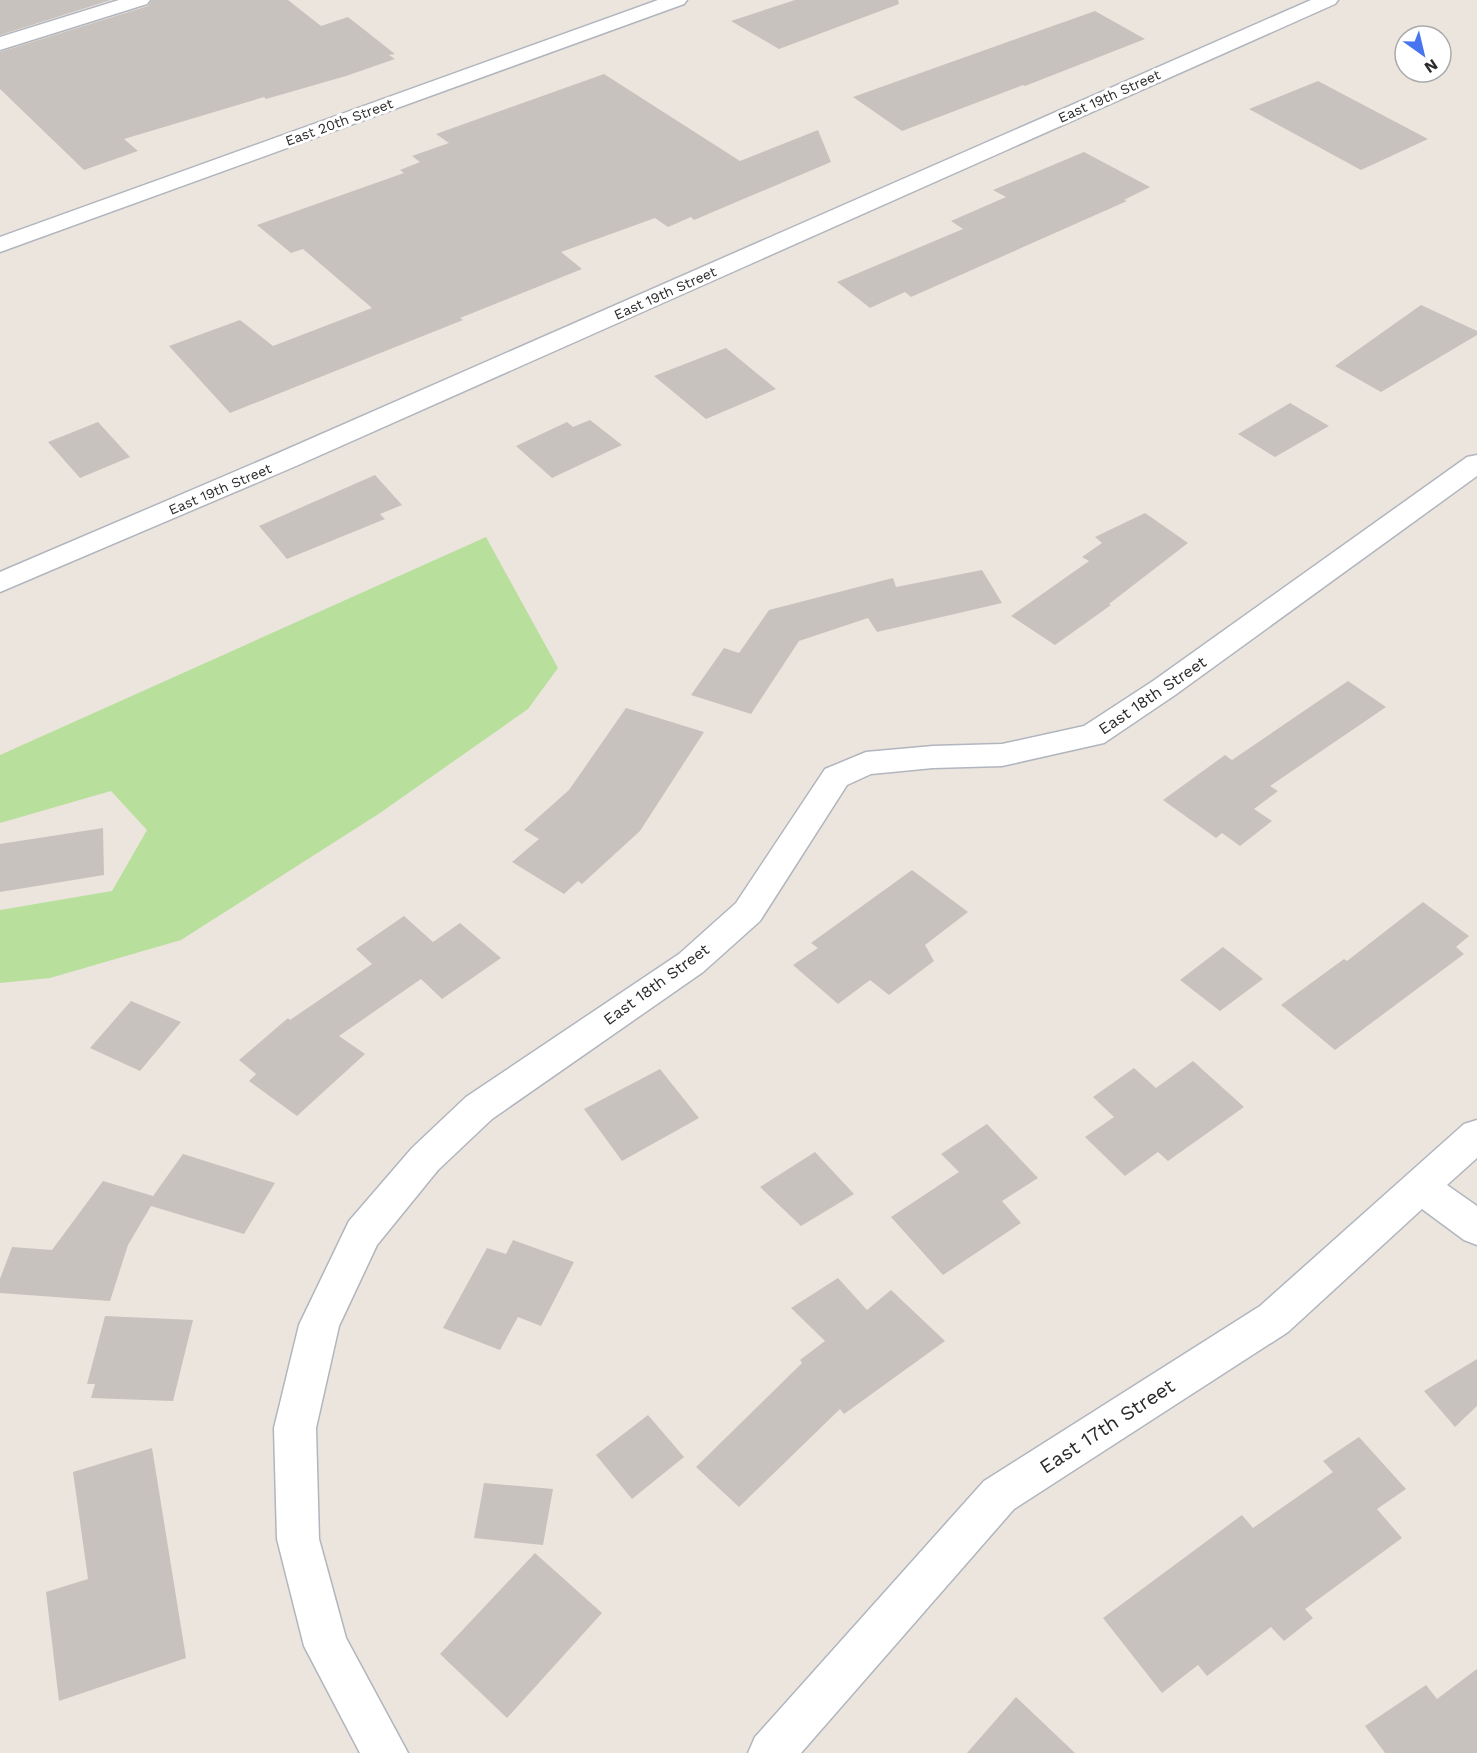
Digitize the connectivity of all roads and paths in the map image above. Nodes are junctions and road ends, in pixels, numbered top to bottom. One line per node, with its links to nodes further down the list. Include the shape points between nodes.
1 (140, 0): 4 (street)
2 (677, 0): 5 (street, East 20th Street)
3 (1328, 0): 7 (street, East 19th Street)
4 (0, 44)
5 (0, 245)
6 (1477, 463): 11 (street, East 18th Street, via 1093,735 1002,755 866,763 836,777 748,912 691,963 479,1108 425,1159 363,1233 319,1325 295,1428 298,1539 326,1646)
7 (0, 583)
8 (1477, 1135): 9 (street, East 17th Street)
9 (1421, 1187): 10 (street); 12 (street, East 17th Street, via 1274,1319 999,1495)
10 (1477, 1228)
11 (385, 1753)
12 (771, 1753)

